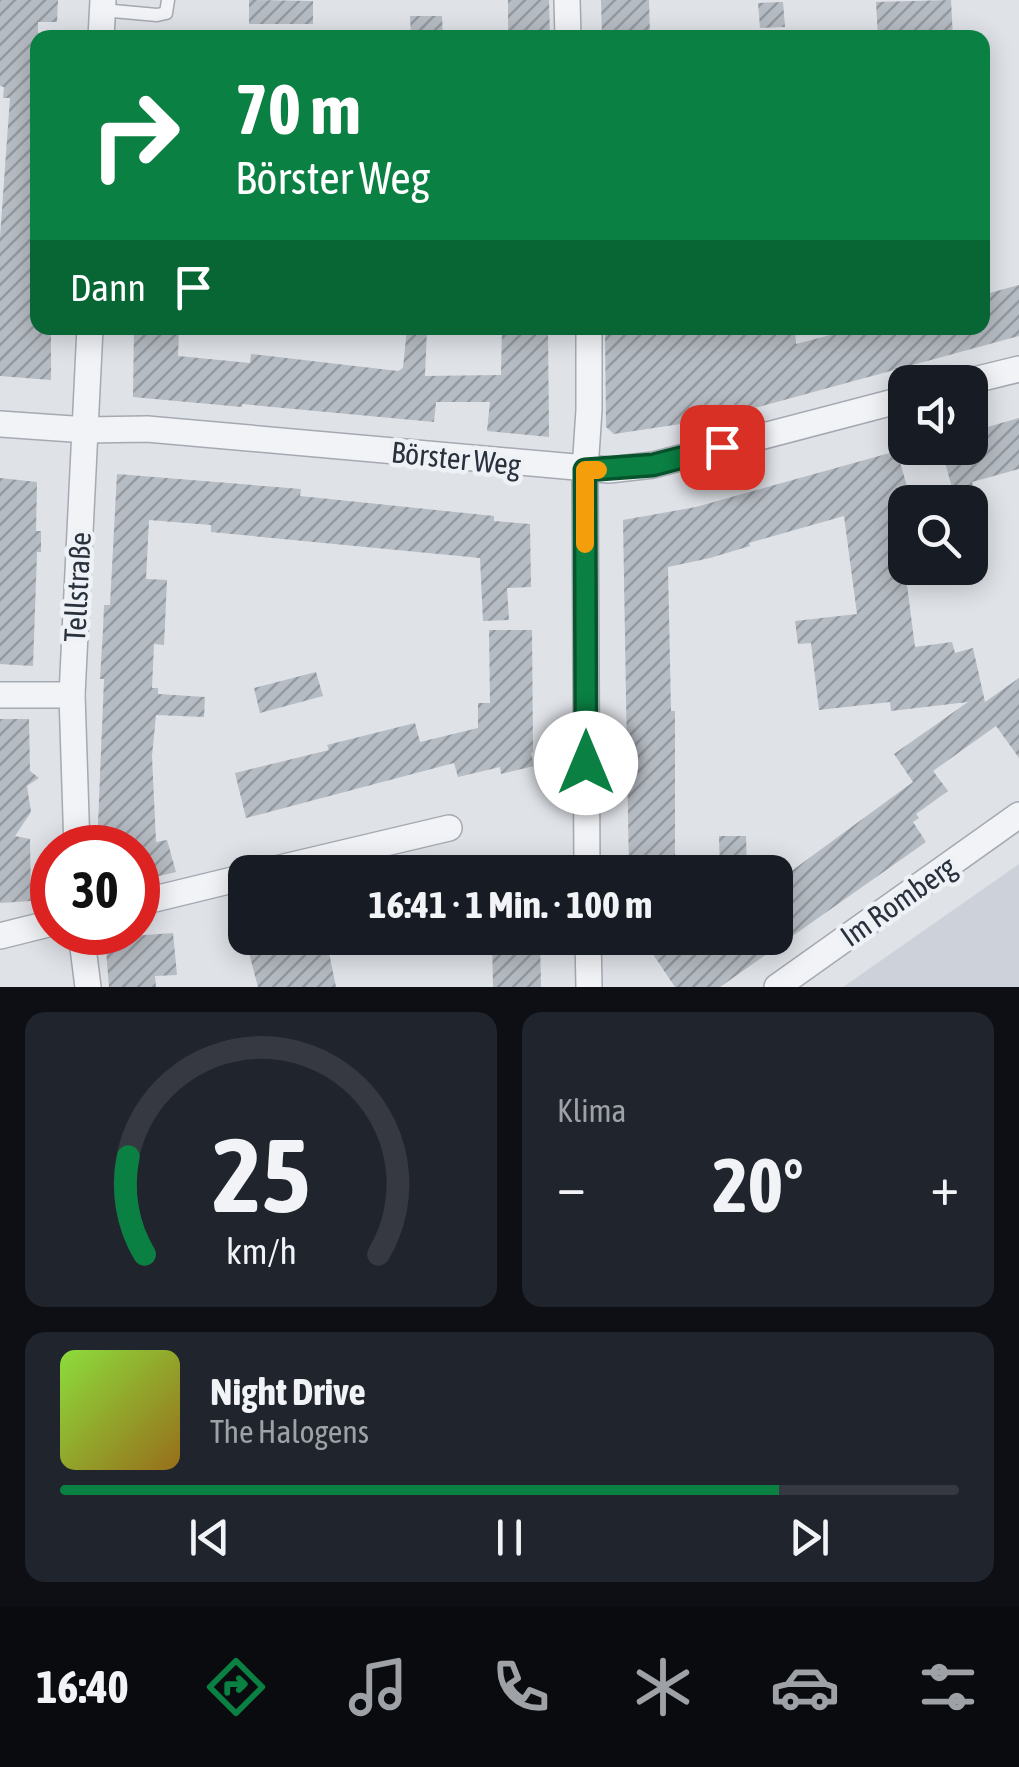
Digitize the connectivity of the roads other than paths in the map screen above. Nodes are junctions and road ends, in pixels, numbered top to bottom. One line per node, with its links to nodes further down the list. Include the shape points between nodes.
1 (168, 0): 3 (lane, via 166,13)
2 (567, 0): 5 (street)
3 (102, 5): 4 (street)
4 (101, 30)
5 (568, 30)
6 (90, 335): 12 (street, Tellstraße)
7 (588, 335): 13 (street)
8 (1019, 368): 9 (street)
9 (988, 376)
10 (888, 403): 13 (street, Börster Weg, via 653,465)
11 (0, 424): 12 (street, Börster Weg)
12 (87, 430): 13 (street, Börster Weg, via 147,429); 14 (street, Tellstraße)
13 (585, 470): 20 (street)
14 (72, 694): 15 (street); 17 (street, Tellstraße)
15 (0, 695)
16 (1019, 815): 29 (street, Im Romberg)
17 (76, 825)
18 (449, 828): 19 (street)
19 (335, 855)
20 (587, 855)
21 (228, 881): 22 (street)
22 (160, 898)
23 (30, 928): 24 (street)
24 (0, 936)
25 (84, 955): 27 (street)
26 (588, 955): 28 (street)
27 (88, 987)
28 (589, 987)
29 (777, 987)

